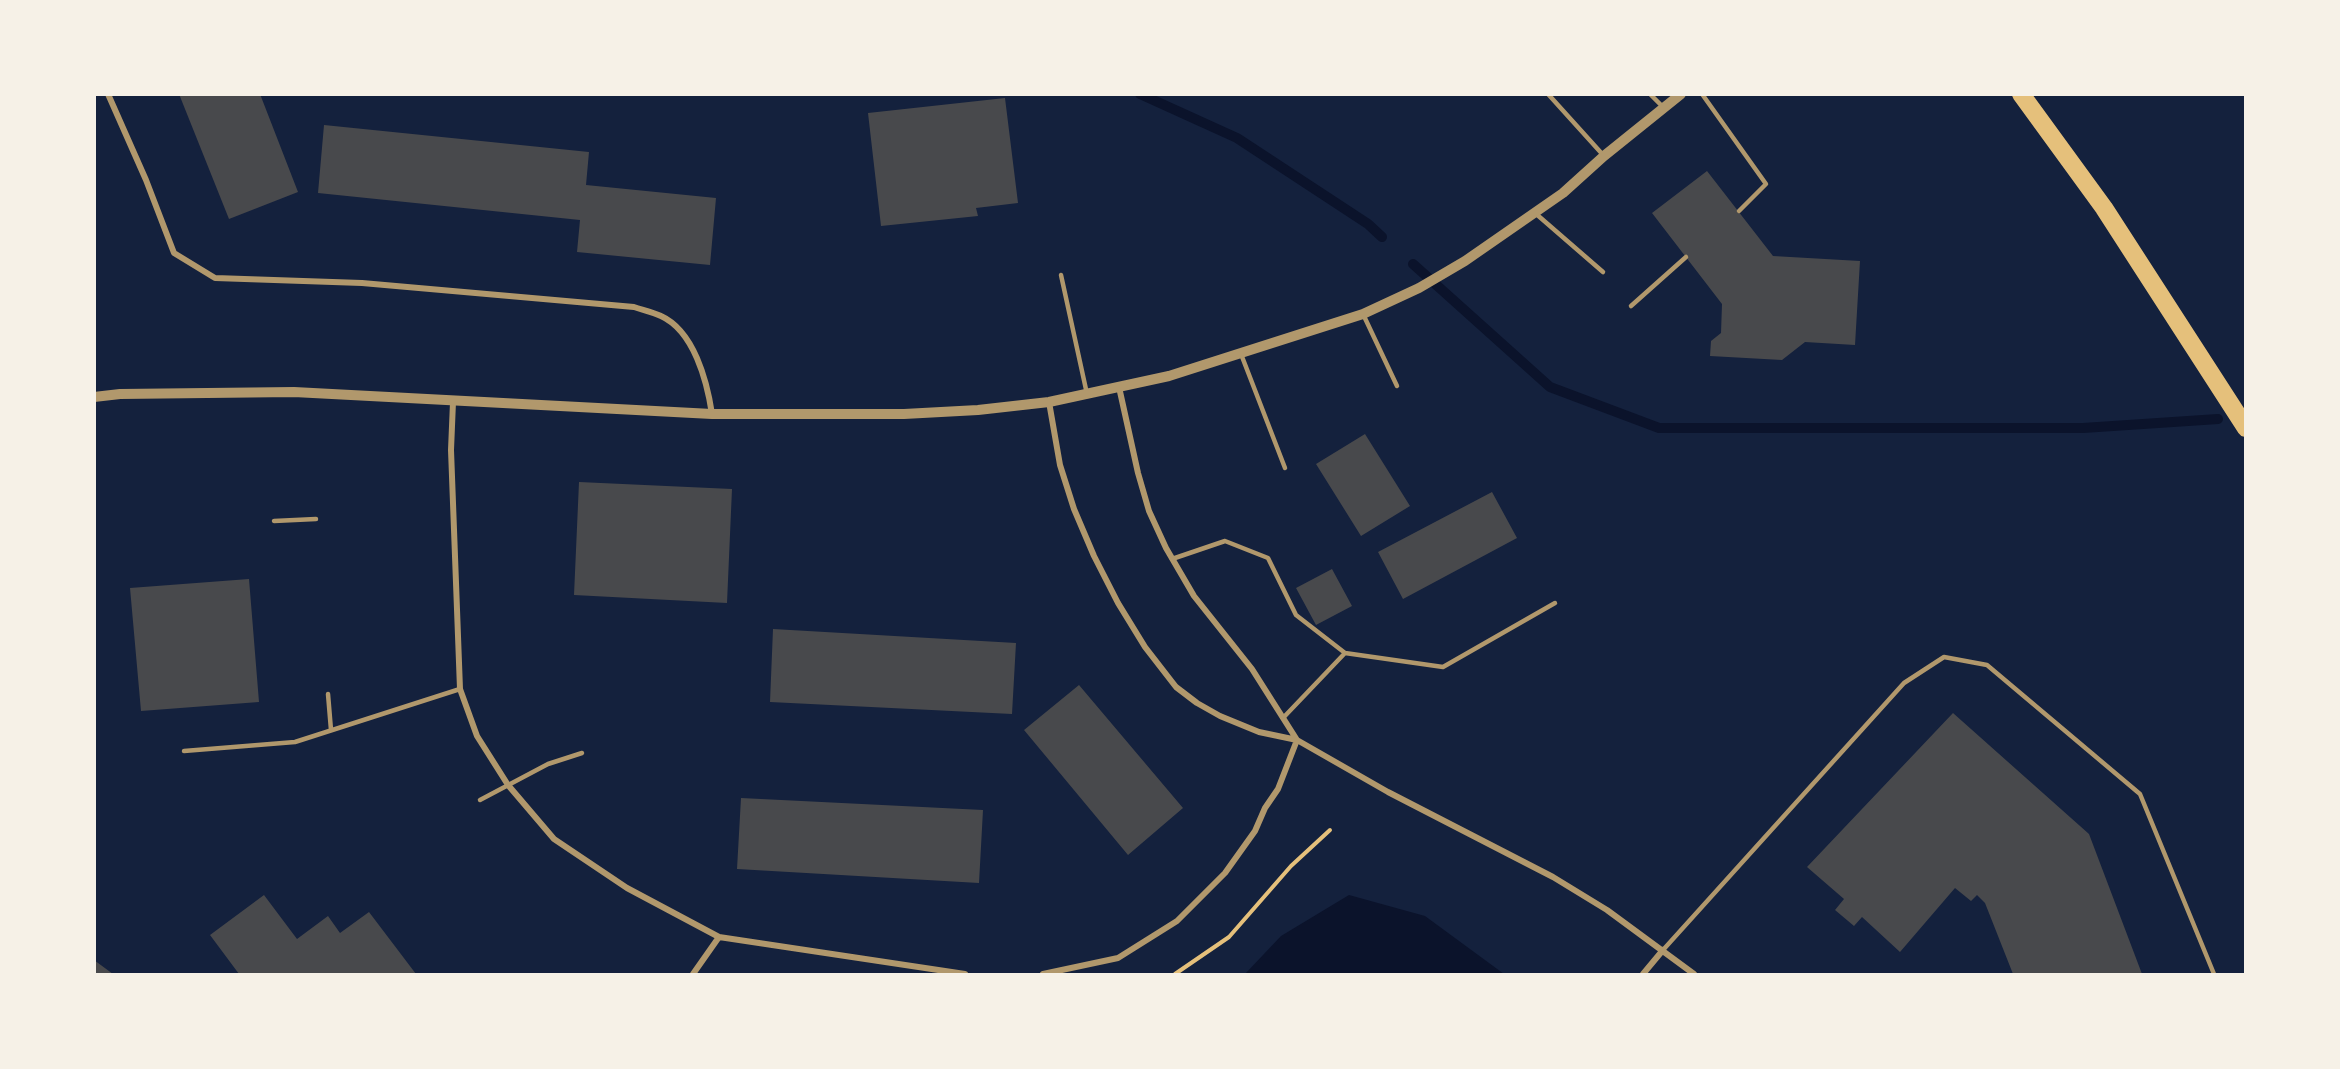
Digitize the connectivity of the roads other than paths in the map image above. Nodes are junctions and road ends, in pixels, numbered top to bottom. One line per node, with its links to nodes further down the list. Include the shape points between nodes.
1 (108, 94): 23 (street, via 174,253 215,278 362,283 634,307 664,317 689,340 708,391)
2 (1548, 94): 8 (lane)
3 (1650, 94): 7 (lane)
4 (1681, 94): 7 (street)
5 (1702, 94): 9 (lane, via 1766,184)
6 (2021, 94): 24 (highway, via 2104,208)
7 (1664, 109): 8 (street)
8 (1604, 156): 10 (street)
9 (1739, 211)
10 (1535, 213): 12 (lane); 15 (street, via 1419,288)
11 (1686, 257): 14 (lane)
12 (1603, 273)
13 (1061, 275): 19 (lane)
14 (1631, 306)
15 (1363, 314): 16 (street); 17 (lane)
16 (1241, 354): 18 (street); 25 (lane)
17 (1397, 386)
18 (1119, 387): 19 (street); 28 (street, via 1149,510)
19 (1087, 394): 22 (street)
20 (94, 398): 21 (street, via 120,394 294,392)
21 (453, 402): 23 (street); 31 (street, via 451,450)
22 (1049, 402): 23 (street, via 904,414); 35 (street, via 1060,465 1074,510 1118,603 1145,647 1176,687 1197,703 1259,732)
23 (711, 414)
24 (2246, 428)
25 (1285, 468)
26 (316, 519): 27 (lane)
27 (274, 521)
28 (1172, 558): 30 (lane, via 1225,541 1268,558 1296,615); 33 (street, via 1194,596 1252,669)
29 (1555, 603): 30 (lane, via 1443,668)
30 (1345, 653): 33 (lane)
31 (460, 689): 34 (lane); 38 (street, via 477,736)
32 (328, 694): 34 (lane)
33 (1283, 718): 35 (street)
34 (331, 730): 36 (lane, via 295,742)
35 (1297, 740): 41 (street, via 1553,877); 44 (street, via 1278,789 1255,831 1225,873 1177,921 1118,958)
36 (184, 751)
37 (582, 753): 38 (lane, via 548,764)
38 (508, 785): 39 (lane); 40 (street, via 554,839 627,888)
39 (480, 800)
40 (719, 937): 42 (street); 43 (street)
41 (1663, 950): 45 (street); 46 (street); 47 (lane, via 1904,683 1944,657 1987,665 2139,794)
42 (693, 975)
43 (965, 975)
44 (1043, 975)
45 (1643, 975)
46 (1694, 975)
47 (2214, 975)

